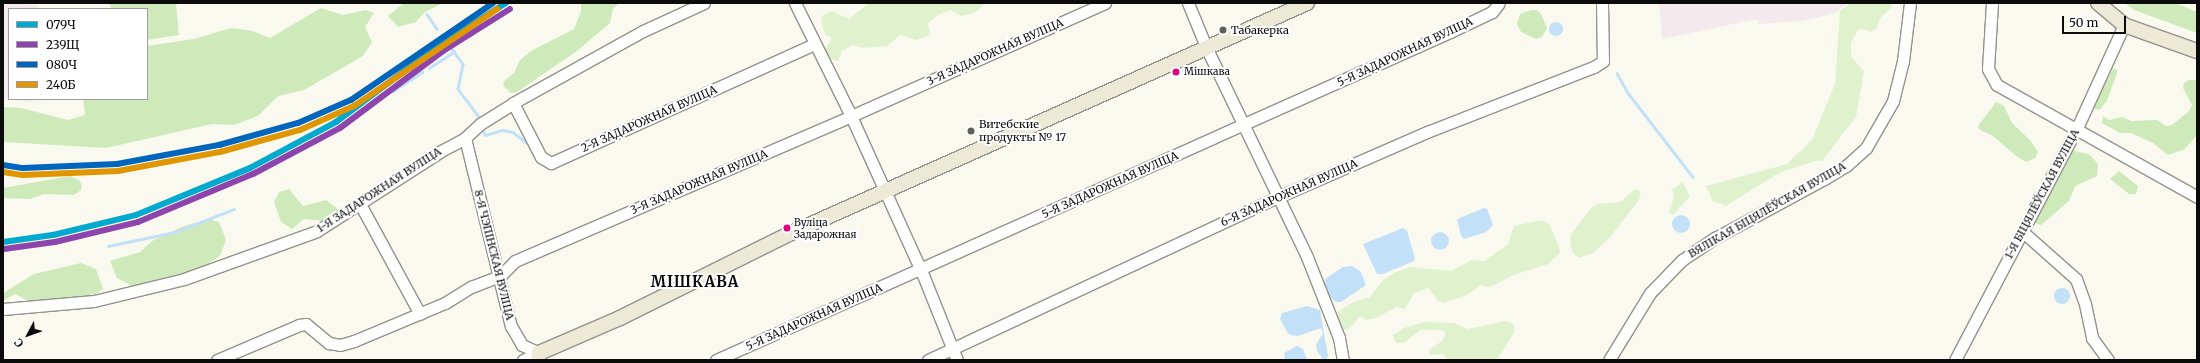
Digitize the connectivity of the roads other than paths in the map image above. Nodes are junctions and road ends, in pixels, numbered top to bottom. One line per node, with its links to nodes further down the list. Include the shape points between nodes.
1 (704, 3): 15 (street, 1-Я ЗАДАРОЖНАЯ ВУЛІЦА, via 643,31)
2 (795, 3): 12 (street)
3 (1105, 3): 16 (street, 3-Я ЗАДАРОЖНАЯ ВУЛІЦА)
4 (1188, 3): 13 (street)
5 (1307, 3): 13 (main road)
6 (1499, 3): 17 (street, 5-Я ЗАДАРОЖНАЯ ВУЛІЦА, via 1492,12)
7 (1602, 3): 21 (street, 6-Я ЗАДАРОЖНАЯ ВУЛІЦА, via 1603,61 1594,67 1427,132)
8 (1910, 3): 37 (street, ВЯЛІКАЯ БІЦЯЛЁЎСКАЯ ВУЛІЦА, via 1903,61 1893,101 1876,135 1866,148 1846,166 1714,238 1682,260 1650,293)
9 (1992, 3): 18 (street, via 1988,69 1993,80 2006,92)
10 (2098, 3): 11 (main road)
11 (2124, 25): 14 (main road); 18 (street, 1-Я БІЦЯЛЁЎСКАЯ ВУЛІЦА)
12 (814, 44): 15 (street, 2-Я ЗАДАРОЖНАЯ ВУЛІЦА, via 551,163 541,157); 16 (street)
13 (1207, 49): 17 (street); 20 (main road)
14 (2197, 51)
15 (513, 103): 19 (street, 1-Я ЗАДАРОЖНАЯ ВУЛІЦА, via 480,124)
16 (852, 116): 20 (street); 26 (street, 3-Я ЗАДАРОЖНАЯ ВУЛІЦА, via 516,261)
17 (1244, 125): 21 (street); 25 (street, 5-Я ЗАДАРОЖНАЯ ВУЛІЦА)
18 (2077, 128): 22 (street); 24 (street, 1-Я БІЦЯЛЁЎСКАЯ ВУЛІЦА)
19 (465, 138): 23 (street, 1-Я ЗАДАРОЖНАЯ ВУЛІЦА, via 441,150); 26 (street, 8-Я ЧЭПІНСКАЯ ВУЛІЦА)
20 (884, 193): 25 (street); 30 (main road, via 789,234)
21 (1278, 197): 29 (street, 6-Я ЗАДАРОЖНАЯ ВУЛІЦА); 31 (street, via 1307,257 1339,338)
22 (2197, 197)
23 (360, 204): 27 (street, 1-Я ЗАДАРОЖНАЯ ВУЛІЦА, via 317,231 184,280 94,302); 28 (street)
24 (2023, 232): 38 (street, 1-Я БІЦЯЛЁЎСКАЯ ВУЛІЦА); 39 (street, via 2076,279 2085,304 2092,338)
25 (921, 270): 29 (street); 34 (street, 5-Я ЗАДАРОЖНАЯ ВУЛІЦА)
26 (500, 276): 28 (street, 3-Я ЗАДАРОЖНАЯ ВУЛІЦА, via 471,287); 30 (street, 8-Я ЧЭПІНСКАЯ ВУЛІЦА, via 511,326 522,345)
27 (3, 309)
28 (420, 314): 32 (street, 3-Я ЗАДАРОЖНАЯ ВУЛІЦА, via 340,345 328,343 306,324 299,325)
29 (952, 349): 35 (street, 6-Я ЗАДАРОЖНАЯ ВУЛІЦА); 36 (street)
30 (538, 357): 33 (street)
31 (1341, 359)
32 (217, 360)
33 (523, 360)
34 (716, 360)
35 (928, 360)
36 (957, 360)
37 (1609, 360)
38 (1955, 360)
39 (2108, 360)

